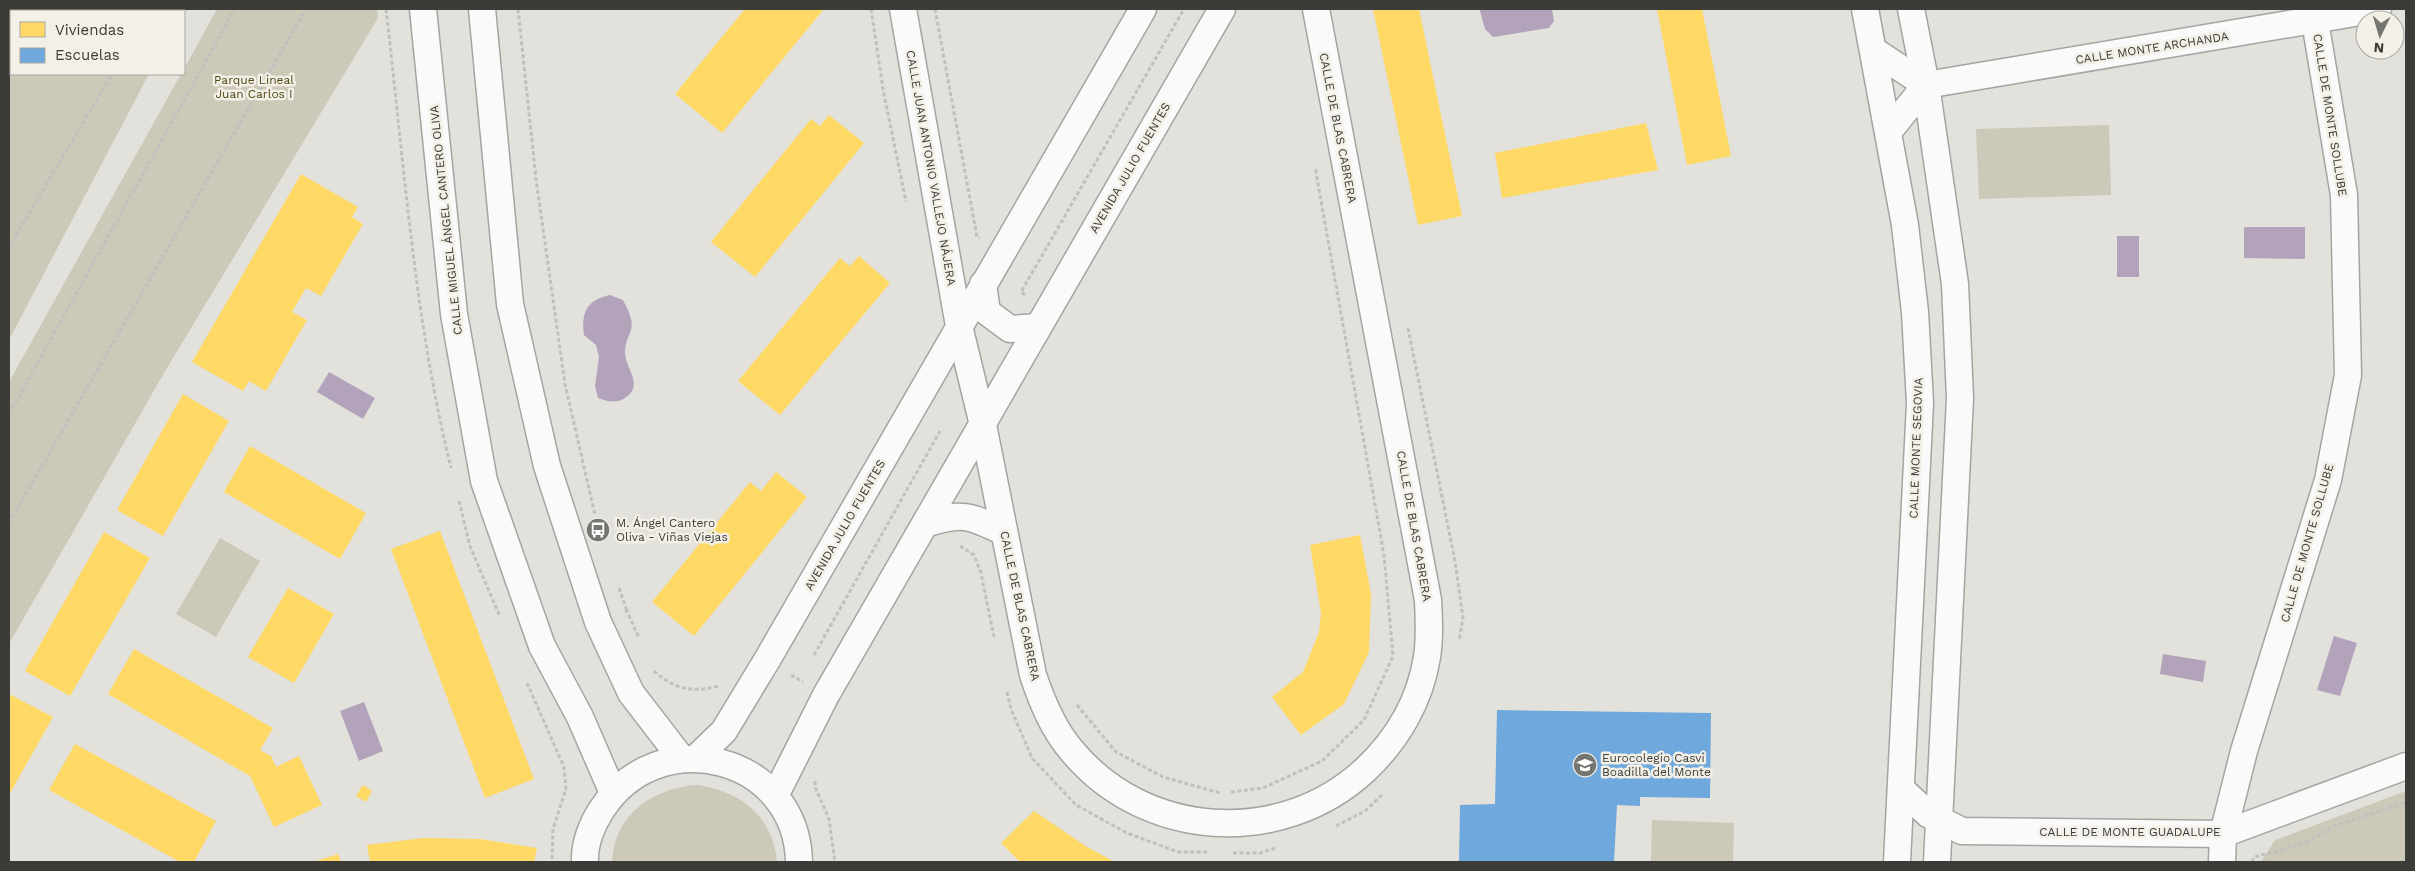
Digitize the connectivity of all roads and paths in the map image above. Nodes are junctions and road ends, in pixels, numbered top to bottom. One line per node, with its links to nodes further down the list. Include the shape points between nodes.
1 (235, 9): 28 (path)
2 (306, 9): 32 (path)
3 (423, 9): 54 (street, CALLE MIGUEL ÁNGEL CANTERO OLIVA, via 454,314 484,481 542,646 580,717)
4 (482, 9): 38 (street, via 510,304 548,466)
5 (518, 9): 31 (path, via 536,179 565,384)
6 (871, 9): 21 (path, via 883,89)
7 (903, 9): 26 (street, CALLE JUAN ANTONIO VALLEJO NÁJERA)
8 (935, 9): 22 (path, via 977,236)
9 (1144, 9): 24 (street, AVENIDA JULIO FUENTES)
10 (1222, 9): 27 (street, AVENIDA JULIO FUENTES)
11 (1316, 9): 34 (street, CALLE DE BLAS CABRERA, via 1428,600 1427,658 1420,685 1395,737 1377,759 1332,796 1280,818 1251,823 1194,822 1139,804 1114,790 1072,751 1042,702 1033,675)
12 (1864, 9): 16 (street, CALLE MONTE SEGOVIA)
13 (1910, 9): 18 (street)
14 (2378, 9): 15 (street, CALLE MONTE ARCHANDA)
15 (2314, 15): 18 (street, CALLE MONTE ARCHANDA); 58 (street, CALLE DE MONTE SOLLUBE, via 2344,195 2348,375 2328,480 2244,751)
16 (1873, 50): 18 (street); 19 (street, CALLE MONTE SEGOVIA)
17 (111, 75): 23 (path)
18 (1926, 85): 19 (street); 59 (street, via 1955,284 1960,398)
19 (1889, 131): 52 (street, CALLE MONTE SEGOVIA, via 1915,312 1920,403)
20 (1314, 164): 48 (path, via 1384,555 1393,656 1364,720 1322,761 1263,788 1222,793 1163,777 1116,752)
21 (908, 209)
22 (986, 240)
23 (9, 246)
24 (983, 284): 26 (street, AVENIDA JULIO FUENTES); 27 (street, via 987,312 1002,324 1010,330)
25 (1407, 325): 40 (path, via 1454,561 1463,618)
26 (959, 326): 29 (street, CALLE DE BLAS CABRERA); 42 (street, AVENIDA JULIO FUENTES)
27 (1038, 327): 29 (street, AVENIDA JULIO FUENTES)
28 (9, 414)
29 (983, 426): 33 (street, AVENIDA JULIO FUENTES); 34 (street, CALLE DE BLAS CABRERA)
30 (940, 431): 43 (path)
31 (596, 520)
32 (9, 522)
33 (925, 524): 34 (street, via 953,515 979,520); 47 (street, AVENIDA JULIO FUENTES)
34 (1004, 532)
35 (956, 544): 39 (path, via 974,555 982,573)
36 (618, 584): 37 (path)
37 (627, 611): 38 (path); 41 (path)
38 (598, 622): 49 (street, via 631,693)
39 (995, 642)
40 (1458, 644)
41 (642, 646)
42 (767, 660): 47 (path); 49 (street, AVENIDA JULIO FUENTES, via 724,731)
43 (810, 662)
44 (650, 663): 45 (path, via 654,672 676,688 705,690)
45 (723, 685)
46 (1006, 690): 61 (path, via 1010,709 1032,758 1076,805 1127,833 1178,852)
47 (826, 695): 55 (street, AVENIDA JULIO FUENTES)
48 (1074, 696)
49 (689, 758): 54 (street, via 656,764 633,776); 55 (street, via 726,763 752,776)
50 (2406, 766): 58 (street, CALLE DE MONTE GUADALUPE)
51 (815, 779): 65 (path, via 815,787 829,819)
52 (1901, 789): 59 (street, via 1928,814); 66 (street, CALLE MONTE SEGOVIA)
53 (1384, 792): 57 (path, via 1365,811)
54 (613, 793): 63 (street, via 594,821 585,853)
55 (775, 796): 64 (street, via 790,821)
56 (2406, 802): 69 (path, via 2334,826 2304,844 2254,857)
57 (1332, 828)
58 (2223, 834): 59 (street, CALLE DE MONTE GUADALUPE); 68 (street, CALLE DE MONTE SOLLUBE)
59 (1944, 839): 67 (street)
60 (1278, 847): 62 (path, via 1260,853)
61 (1214, 852)
62 (1224, 852)
63 (586, 862)
64 (799, 862)
65 (835, 862)
66 (1897, 862)
67 (1912, 862)
68 (2222, 862)
69 (2252, 862)

